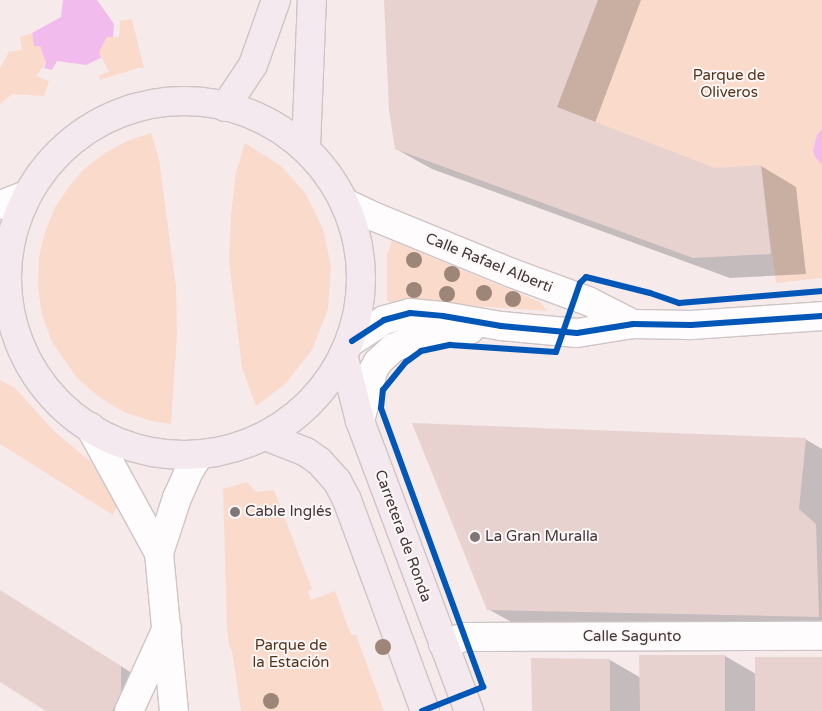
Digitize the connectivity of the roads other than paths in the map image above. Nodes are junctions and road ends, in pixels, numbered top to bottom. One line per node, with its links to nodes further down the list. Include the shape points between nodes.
1 (276, 0): 3 (main road, via 253,65)
2 (312, 0): 4 (main road)
3 (225, 107): 4 (main road, via 278,127); 5 (main road, via 189,103 155,105 111,116 69,140 41,172)
4 (306, 147): 6 (main road, via 327,172)
5 (26, 196): 7 (street); 8 (main road)
6 (345, 203): 10 (street, Calle Rafael Alberti, via 375,218 588,301); 12 (main road, via 360,262 359,310)
7 (0, 205)
8 (3, 275): 13 (main road)
9 (822, 316): 10 (street, Calle Rafael Alberti, via 691,325)
10 (633, 324): 11 (street, Calle Rafael Alberti, via 577,333)
11 (501, 326): 12 (street, Calle Rafael Alberti, via 410,313 384,320); 14 (street, Calle Rafael Alberti, via 424,335 393,348 373,371)
12 (348, 350): 14 (main road, Carretera de Ronda); 16 (main road, via 338,371 317,398 289,423)
13 (12, 352): 15 (main road, via 52,395)
14 (360, 421): 21 (main road, Carretera de Ronda)
15 (90, 427): 17 (main road, via 137,448); 18 (street)
16 (266, 436): 17 (main road, via 228,450); 24 (main road, via 306,452 338,481)
17 (199, 455): 18 (street, via 177,498)
18 (159, 553): 19 (street)
19 (166, 628): 22 (street); 23 (street)
20 (822, 636): 21 (street, Calle Sagunto, via 464,637)
21 (443, 644): 25 (main road, Carretera de Ronda)
22 (129, 711)
23 (174, 711)
24 (425, 711)
25 (469, 711)

